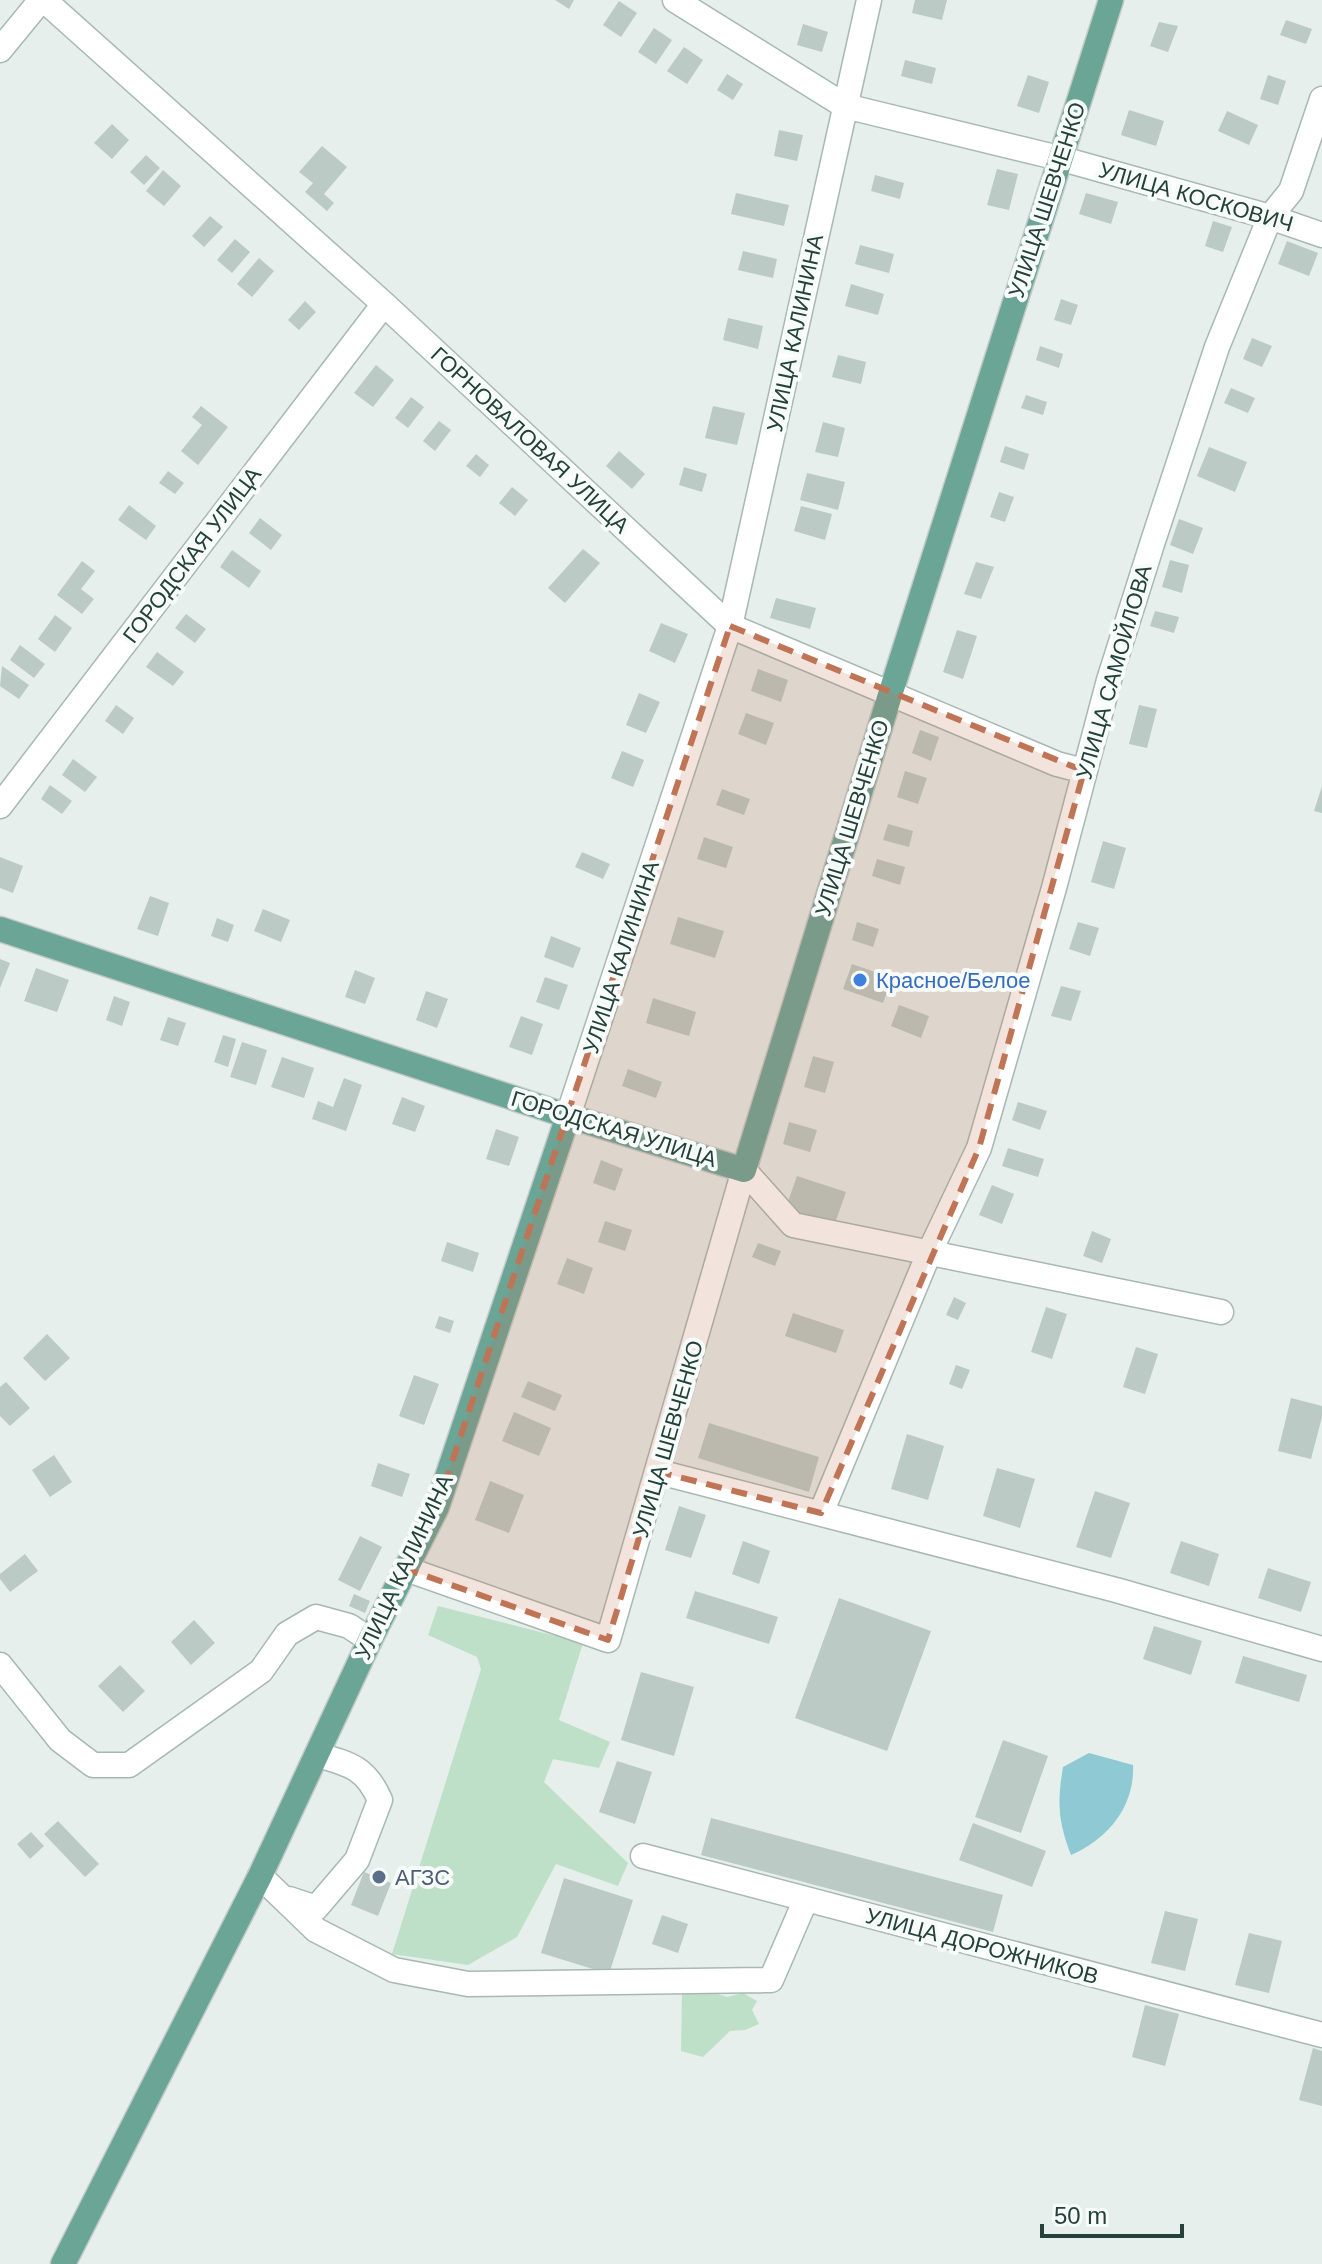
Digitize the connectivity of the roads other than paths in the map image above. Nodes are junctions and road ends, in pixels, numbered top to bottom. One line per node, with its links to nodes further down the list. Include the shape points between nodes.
1 (43, 0): 5 (street); 11 (street, ГОРНОВАЛОВАЯ УЛИЦА)
2 (675, 0): 7 (street, УЛИЦА КОСКОВИЧ)
3 (869, 0): 7 (street, УЛИЦА КАЛИНИНА)
4 (1111, 0): 8 (main road, УЛИЦА ШЕВЧЕНКО)
5 (0, 50)
6 (1322, 99): 9 (street, УЛИЦА САМОЙЛОВА, via 1291,191)
7 (845, 106): 8 (street, УЛИЦА КОСКОВИЧ); 12 (street, УЛИЦА КАЛИНИНА)
8 (1059, 158): 9 (street, УЛИЦА КОСКОВИЧ); 13 (main road, УЛИЦА ШЕВЧЕНКО)
9 (1270, 217): 10 (street, УЛИЦА КОСКОВИЧ); 14 (street, УЛИЦА САМОЙЛОВА, via 1217,347)
10 (1322, 235)
11 (384, 304): 12 (street, ГОРНОВАЛОВАЯ УЛИЦА); 15 (street, ГОРОДСКАЯ УЛИЦА)
12 (730, 626): 13 (street, ГОРНОВАЛОВАЯ УЛИЦА); 17 (street, УЛИЦА КАЛИНИНА)
13 (890, 695): 14 (street, ГОРНОВАЛОВАЯ УЛИЦА); 18 (main road, УЛИЦА ШЕВЧЕНКО)
14 (1084, 771): 19 (street, УЛИЦА САМОЙЛОВА, via 979,1148)
15 (0, 806)
16 (0, 929): 17 (main road, ГОРОДСКАЯ УЛИЦА)
17 (568, 1116): 18 (main road, ГОРОДСКАЯ УЛИЦА); 23 (main road, УЛИЦА КАЛИНИНА, via 437,1507)
18 (744, 1170): 19 (street, ГОРОДСКАЯ УЛИЦА, via 793,1225); 21 (street, УЛИЦА ШЕВЧЕНКО)
19 (929, 1253): 20 (street, ГОРОДСКАЯ УЛИЦА); 22 (street, УЛИЦА САМОЙЛОВА)
20 (1221, 1312)
21 (659, 1472): 22 (street); 23 (street, УЛИЦА ШЕВЧЕНКО, via 608,1640)
22 (821, 1513): 25 (street)
23 (406, 1569): 24 (main road, УЛИЦА КАЛИНИНА)
24 (370, 1640): 26 (street, via 349,1626 316,1617 287,1634 261,1671 129,1765 93,1765 60,1740); 27 (main road, УЛИЦА КАЛИНИНА)
25 (1322, 1649)
26 (0, 1665)
27 (318, 1755): 29 (main road, УЛИЦА КАЛИНИНА); 30 (street, via 348,1763 371,1781 380,1800 357,1860 316,1908)
28 (643, 1856): 31 (street, УЛИЦА ДОРОЖНИКОВ)
29 (260, 1876): 30 (street); 33 (main road, УЛИЦА КАЛИНИНА)
30 (279, 1896): 31 (street, via 316,1930 394,1970 468,1984 771,1980)
31 (806, 1899): 32 (street, УЛИЦА ДОРОЖНИКОВ)
32 (1322, 2035)
33 (63, 2264)

